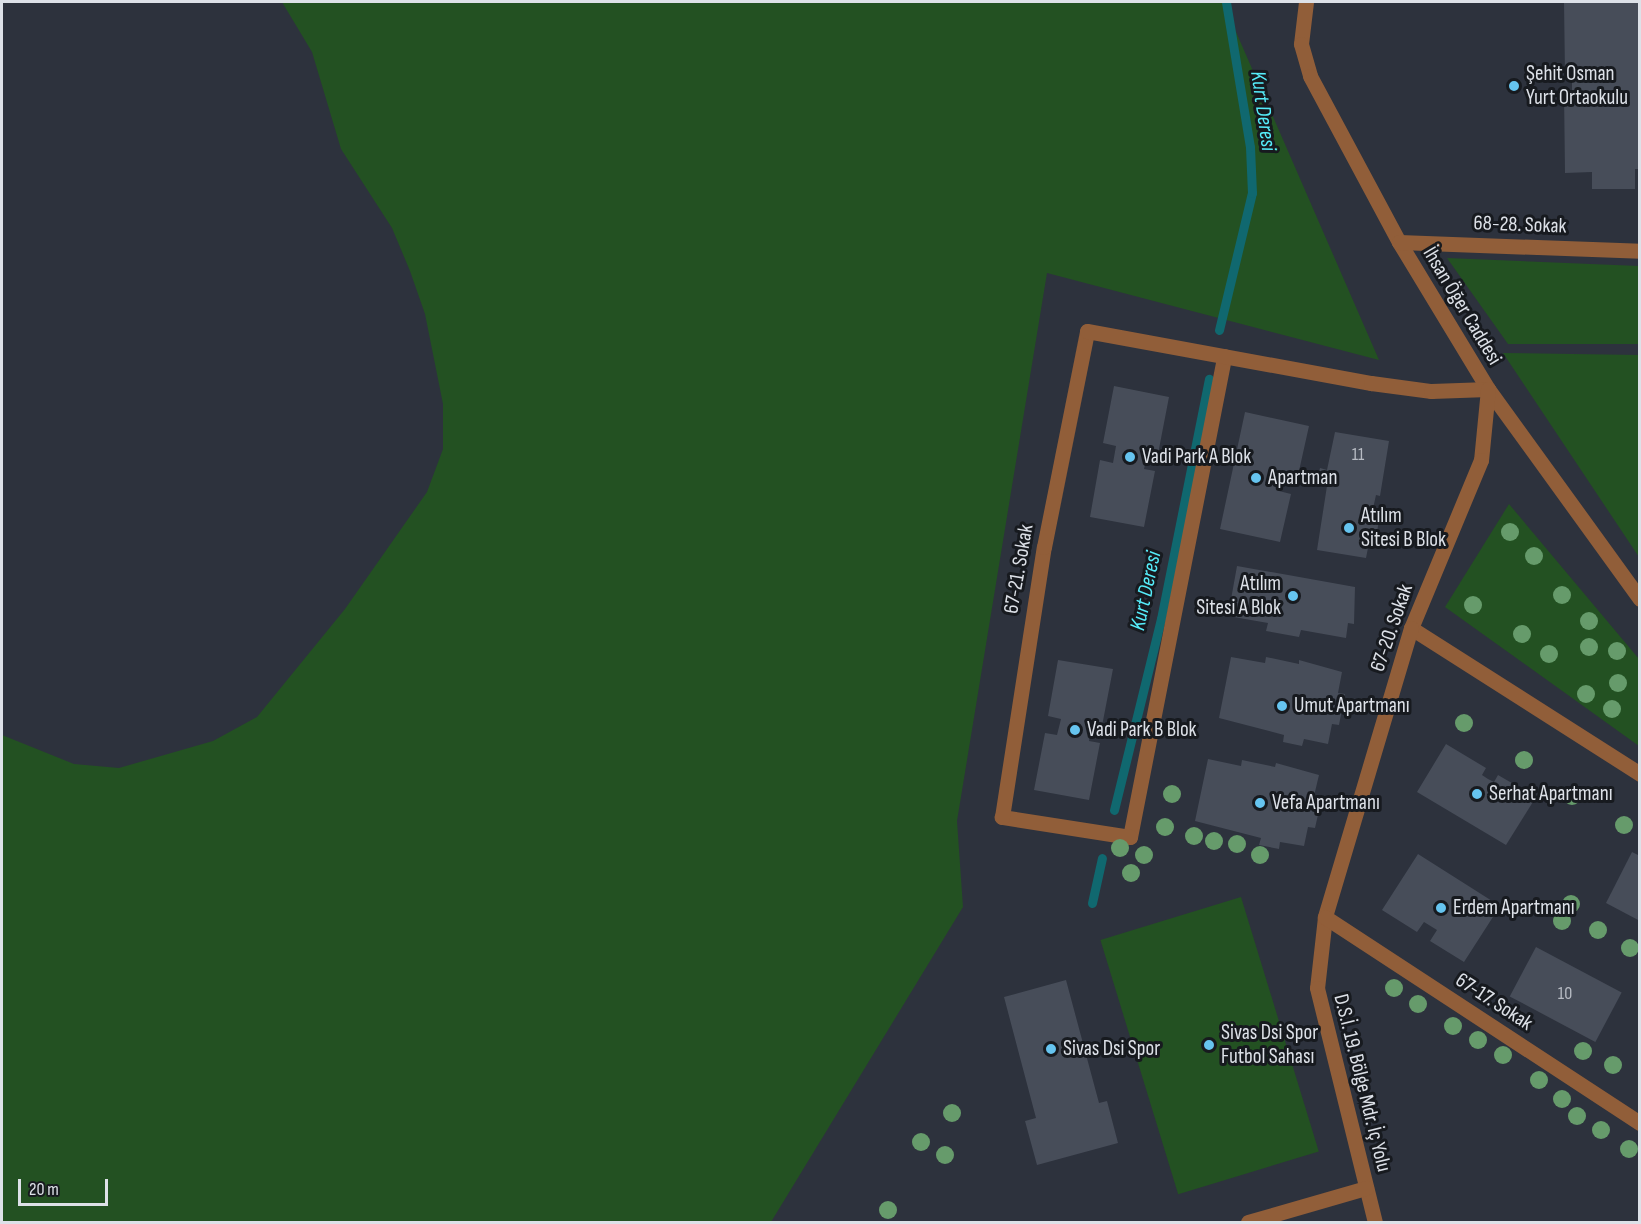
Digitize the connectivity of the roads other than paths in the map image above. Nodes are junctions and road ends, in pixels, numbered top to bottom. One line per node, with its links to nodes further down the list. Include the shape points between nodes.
1 (1299, 4): 2 (street, İhsan Öğer Caddesi, via 1301,44 1310,76)
2 (1398, 242): 3 (street, 68-28. Sokak); 5 (street, İhsan Öğer Caddesi)
3 (1640, 251)
4 (1224, 356): 4 (street, 67-21. Sokak, via 1130,837 1002,817 1044,547 1087,331); 5 (street, via 1431,391)
5 (1488, 389): 6 (street, İhsan Öğer Caddesi); 7 (street, 67-20. Sokak, via 1481,460)
6 (1640, 599)
7 (1411, 628): 8 (street); 9 (street, 67-20. Sokak)
8 (1640, 774)
9 (1325, 917): 10 (street, 67-17. Sokak); 11 (street, D.S.İ. 19. Bölge Mdr. İç Yolu, via 1317,988)
10 (1640, 1123)
11 (1366, 1188): 12 (street); 13 (street, D.S.İ. 19. Bölge Mdr. İç Yolu)
12 (1248, 1222)
13 (1375, 1222)

